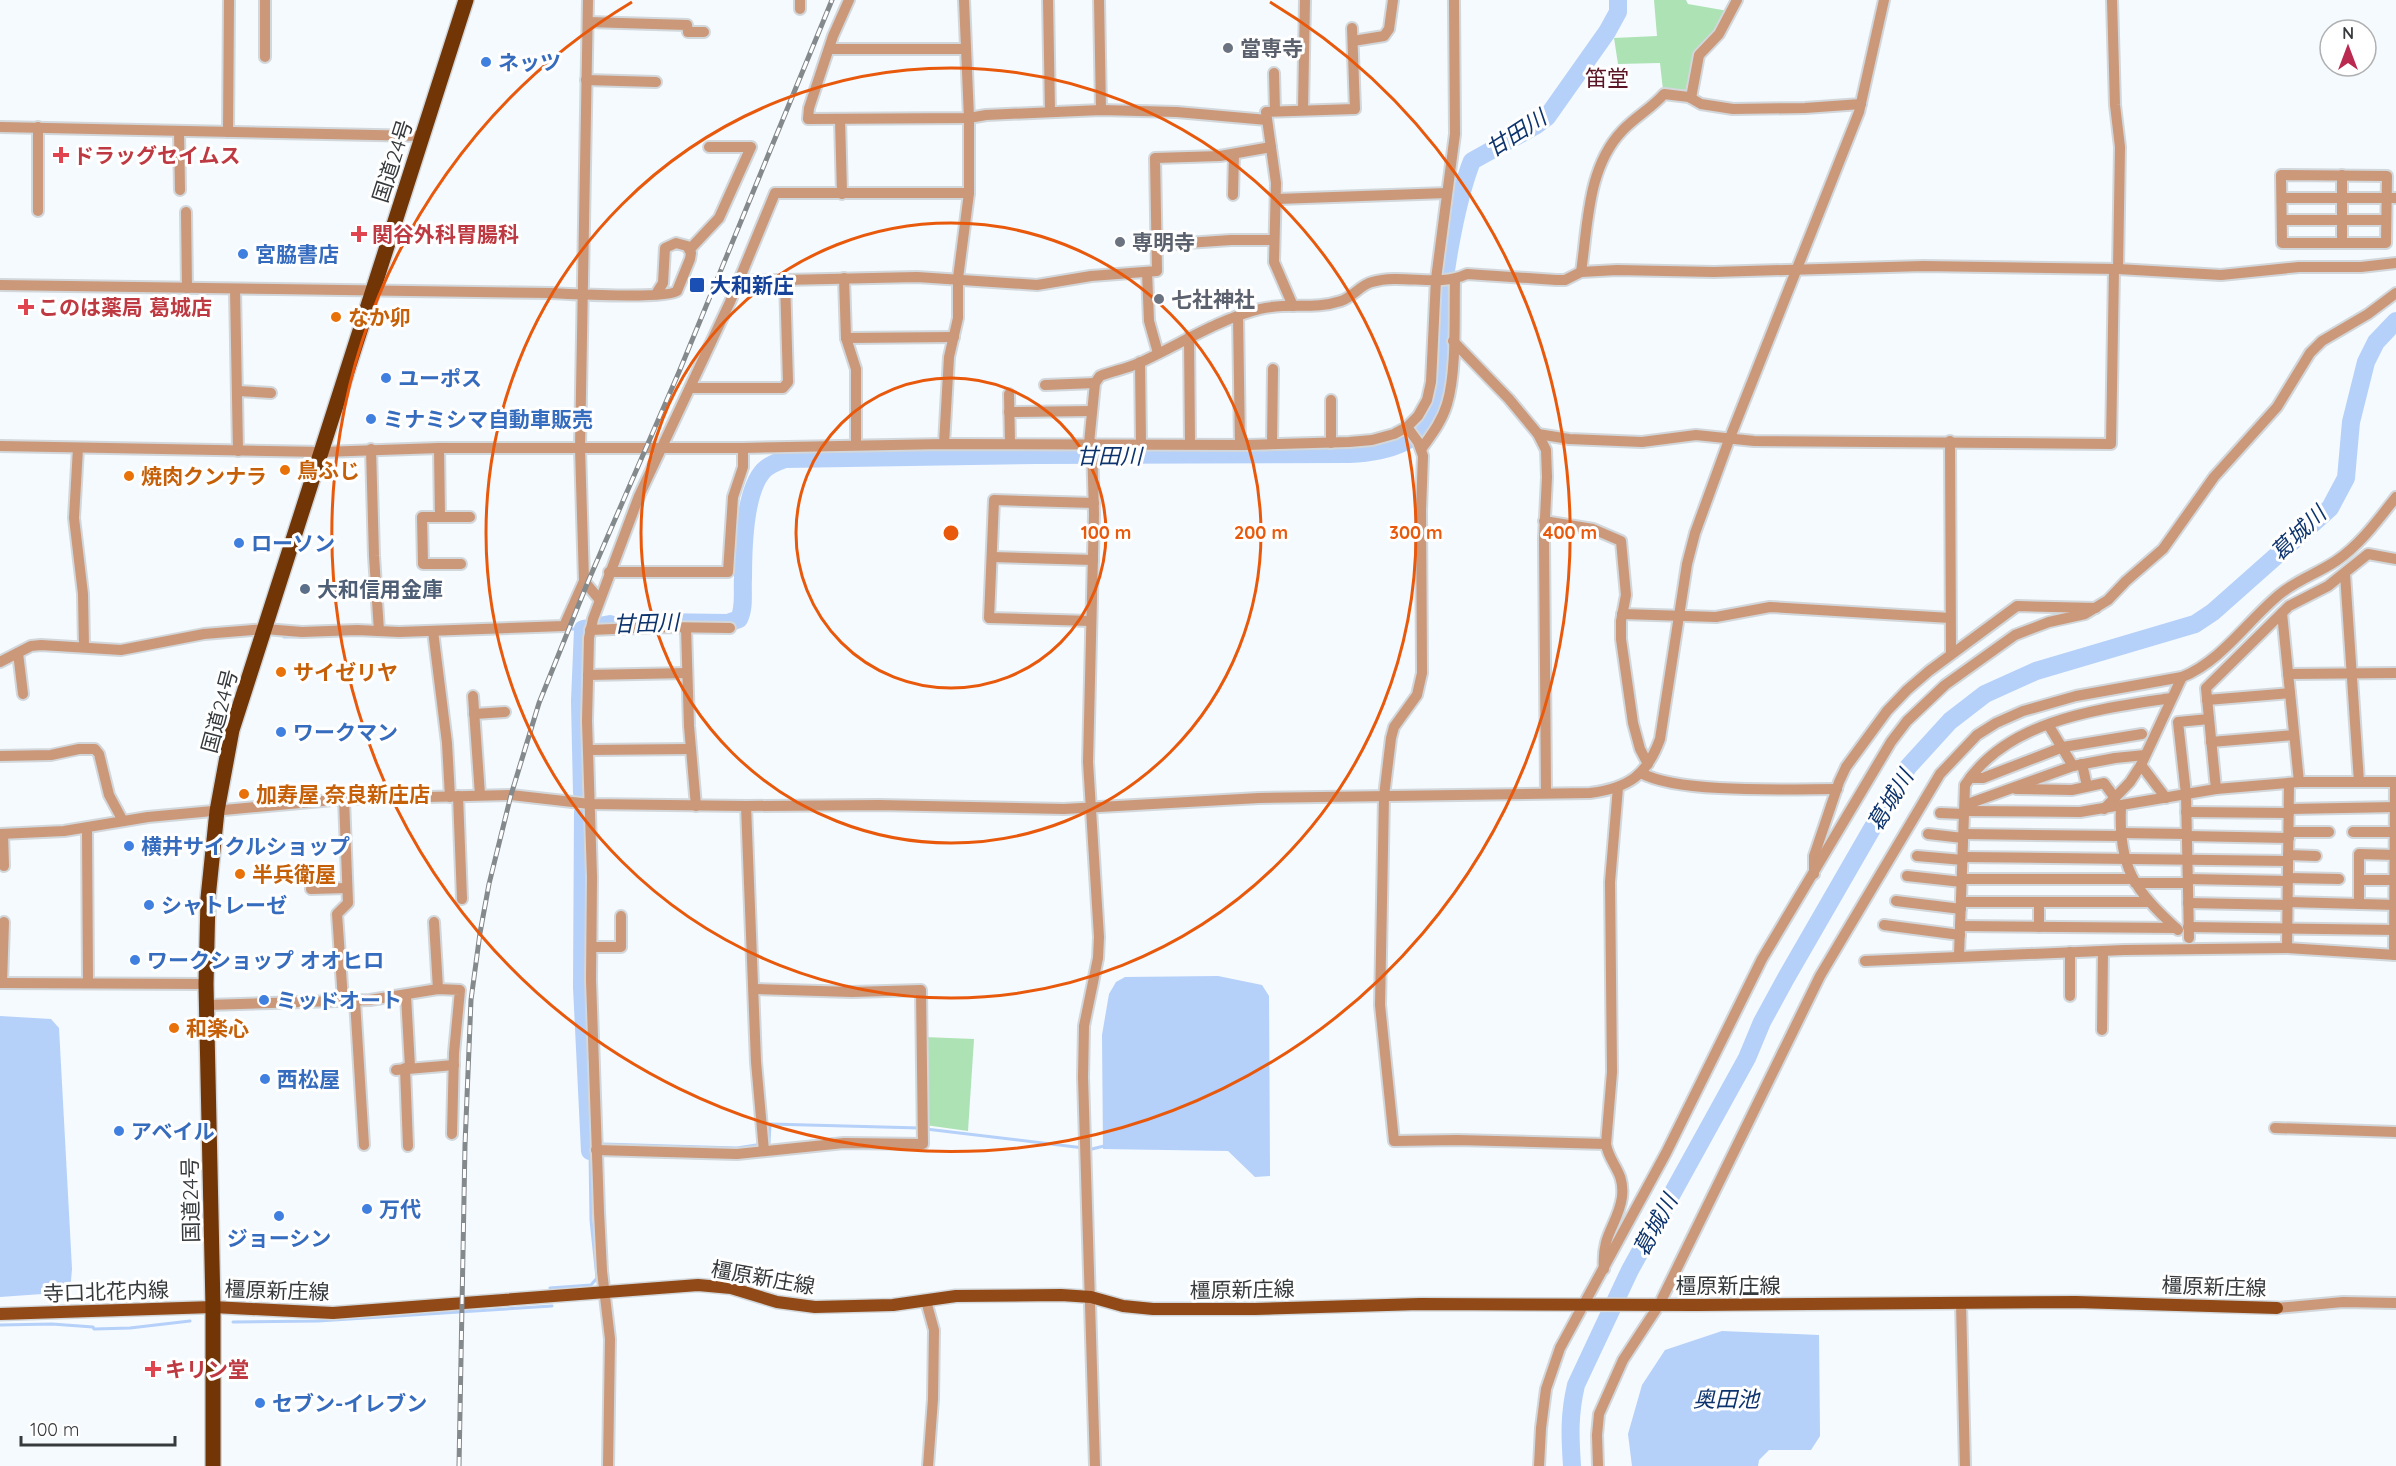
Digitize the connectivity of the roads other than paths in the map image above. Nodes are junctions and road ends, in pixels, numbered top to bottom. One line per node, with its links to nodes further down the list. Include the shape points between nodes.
1 (229, 0): 37 (street)
2 (265, 0): 21 (street)
3 (466, 0): 38 (highway, 国道24号)
4 (588, 0): 15 (street)
5 (849, 0): 19 (street)
6 (964, 0): 20 (street)
7 (1048, 0): 30 (street)
8 (1100, 0): 28 (street)
9 (1305, 0): 27 (street)
10 (1393, 0): 18 (street, via 1389,29 1384,36)
11 (1454, 0): 45 (street, via 1455,119)
12 (1737, 0): 25 (street, via 1719,34 1699,55)
13 (1884, 0): 26 (street)
14 (2112, 0): 63 (street, via 2120,147)
15 (588, 22): 17 (street, via 687,25 688,32); 23 (street)
16 (1352, 28): 18 (street)
17 (704, 32)
18 (1353, 41): 27 (street, via 1355,109)
19 (829, 49): 20 (street); 32 (street, via 808,119)
20 (965, 49): 31 (street)
21 (265, 57)
22 (1275, 73): 29 (street)
23 (586, 80): 24 (street); 77 (street)
24 (656, 82)
25 (1691, 98): 26 (street, via 1709,106 1733,109); 65 (street, via 1664,94 1610,145 1594,186)
26 (1861, 104): 62 (street)
27 (1303, 110): 29 (street)
28 (1101, 111): 30 (street); 33 (street, via 1177,112)
29 (1275, 111): 33 (street, via 1266,111)
30 (1050, 112): 31 (street)
31 (969, 118): 32 (street); 44 (street)
32 (840, 119): 46 (street)
33 (1266, 120): 40 (street)
34 (0, 127): 35 (street)
35 (38, 127): 36 (street); 52 (street)
36 (179, 131): 37 (street); 43 (street)
37 (228, 132): 38 (street)
38 (422, 136): 75 (highway, 国道24号)
39 (709, 147): 60 (street, via 751,147 719,218)
40 (1270, 147): 41 (street); 51 (street)
41 (1233, 154): 47 (street); 59 (street, via 1155,158)
42 (2342, 175): 48 (street, via 2282,175); 49 (street); 50 (street, via 2387,176)
43 (180, 189)
44 (969, 193): 46 (street); 67 (street)
45 (1447, 193): 51 (street); 68 (street)
46 (842, 194): 71 (street, via 775,193)
47 (1233, 195)
48 (2282, 198): 49 (street); 54 (street)
49 (2342, 198): 50 (street); 55 (street)
50 (2391, 198): 56 (street)
51 (1277, 199): 57 (street)
52 (39, 211)
53 (186, 212): 73 (street)
54 (2282, 220): 55 (street); 58 (street, via 2282,243)
55 (2342, 220): 56 (street); 58 (street)
56 (2386, 220): 58 (street, via 2386,243)
57 (1274, 240): 59 (street); 79 (street, via 1276,269)
58 (2342, 243)
59 (1157, 245): 64 (street, via 1157,272)
60 (690, 249): 78 (street, via 677,291); 78 (street, via 682,243 665,248 663,283)
61 (2396, 263): 63 (street, via 2221,275)
62 (1797, 269): 63 (street); 65 (street); 99 (street)
63 (2116, 269): 100 (street, via 2111,444)
64 (1148, 272): 67 (street, via 1037,285); 85 (street, via 1149,321)
65 (1581, 273): 70 (street, via 1565,280 1467,274)
66 (844, 278): 67 (street); 69 (street); 83 (street)
67 (958, 278): 81 (street)
68 (1437, 279): 70 (street); 79 (street, via 1371,282 1344,300 1318,307); 97 (street, via 1431,382 1426,400)
69 (785, 280): 71 (street); 90 (street, via 788,382 783,388)
70 (1453, 280): 84 (street)
71 (738, 281): 90 (street)
72 (0, 285): 73 (street)
73 (187, 288): 74 (street)
74 (235, 289): 75 (street); 91 (street)
75 (373, 290): 77 (street); 119 (highway, 国道24号)
76 (2396, 292): 133 (street, via 2310,353 2277,407 2214,477 2163,549)
77 (582, 294): 78 (street); 114 (street)
78 (656, 294)
79 (1293, 306): 80 (street, via 1275,306)
80 (1238, 316): 82 (street); 109 (street)
81 (954, 337): 83 (street); 103 (street)
82 (1189, 337): 85 (street); 105 (street)
83 (846, 338): 107 (street, via 856,369)
84 (1453, 341): 98 (street); 110 (street, via 1448,403 1435,430)
85 (1158, 352): 86 (street)
86 (1140, 362): 88 (street, via 1100,376); 104 (street)
87 (1273, 369): 106 (street)
88 (1095, 383): 89 (street); 95 (street)
89 (1046, 385)
90 (690, 388): 115 (street)
91 (238, 391): 92 (street); 118 (street)
92 (271, 393)
93 (1009, 394): 96 (street)
94 (1331, 400): 101 (street)
95 (1092, 411): 96 (street); 108 (street)
96 (1009, 412): 102 (street)
97 (1409, 429): 101 (street, via 1372,440); 110 (street)
98 (1538, 434): 99 (street, via 1569,440 1632,441 1696,435); 124 (street, via 1546,450)
99 (1729, 440): 100 (street); 136 (street, via 1695,533)
100 (1950, 441): 137 (street)
101 (1331, 442): 106 (street)
102 (1010, 443): 103 (street); 108 (street)
103 (944, 444): 107 (street)
104 (1141, 444): 105 (street); 108 (street)
105 (1190, 444): 109 (street)
106 (1272, 444): 109 (street)
107 (856, 445): 116 (street)
108 (1091, 445): 121 (street)
109 (1240, 445)
110 (1420, 445): 187 (street, via 1422,673 1417,695 1394,727)
111 (0, 446): 112 (street)
112 (78, 448): 118 (street); 145 (street, via 74,518 83,594)
113 (439, 448): 114 (street); 117 (street); 122 (street)
114 (580, 448): 115 (street); 131 (street)
115 (662, 448): 116 (street); 129 (street)
116 (743, 448): 129 (street, via 743,467 733,497 728,572)
117 (371, 449): 119 (street); 143 (street)
118 (238, 451): 119 (street)
119 (322, 452): 142 (highway, 国道24号)
120 (2396, 497): 154 (street, via 2350,550 2281,592 2216,656)
121 (1094, 503): 125 (street, via 994,500); 127 (street)
122 (441, 517): 123 (street); 128 (street, via 422,518 423,564)
123 (470, 517)
124 (1545, 521): 135 (street, via 1593,529 1621,541 1626,595); 183 (street)
125 (992, 557): 127 (street); 138 (street, via 989,618)
126 (2396, 559): 130 (street, via 2368,554)
127 (1093, 560): 138 (street)
128 (461, 564)
129 (609, 572): 132 (street)
130 (2346, 574): 134 (street); 152 (street)
131 (584, 581): 132 (street); 144 (street, via 564,626)
132 (599, 599): 139 (street)
133 (2099, 608): 147 (street, via 2017,606); 221 (street, via 2030,627 2015,635 1926,701 1896,735 1870,774)
134 (2282, 613): 151 (street); 159 (street, via 2206,688)
135 (1622, 614): 136 (street); 173 (street, via 1621,639)
136 (1679, 616): 137 (street, via 1726,616 1770,607); 173 (street, via 1660,739)
137 (1950, 618): 147 (street)
138 (1090, 621): 195 (street, via 1088,762)
139 (591, 625): 140 (street); 153 (street)
140 (686, 628): 141 (street); 149 (street)
141 (730, 628)
142 (265, 629): 143 (street); 145 (street, via 204,634 121,650); 197 (highway, 国道24号, via 232,730)
143 (380, 631): 144 (street)
144 (433, 635): 186 (street)
145 (84, 647): 146 (street, via 41,645)
146 (18, 653): 148 (street); 156 (street)
147 (1951, 654): 180 (street, via 1887,711 1846,767)
148 (0, 662)
149 (687, 673): 153 (street); 168 (street)
150 (2396, 673): 152 (street)
151 (2288, 674): 152 (street); 155 (street)
152 (2352, 674): 176 (street)
153 (588, 675): 169 (street)
154 (2182, 677): 158 (street); 288 (street, via 2076,696 2023,711 1977,735 1940,774 1820,976)
155 (2290, 693): 159 (street); 165 (street)
156 (23, 694)
157 (473, 696): 161 (street)
158 (2170, 698): 163 (street, via 2091,711); 171 (street)
159 (2207, 700): 162 (street)
160 (505, 712): 161 (street)
161 (474, 714): 185 (street)
162 (2209, 719): 166 (street); 184 (street, via 2178,722)
163 (2049, 726): 167 (street); 174 (street, via 2005,744 1985,759)
164 (2142, 734): 167 (street)
165 (2294, 735): 166 (street); 175 (street)
166 (2211, 742): 182 (street)
167 (2063, 747): 172 (street); 174 (street, via 1983,778)
168 (690, 749): 169 (street); 192 (street)
169 (588, 750): 191 (street)
170 (0, 756): 201 (street, via 94,749 99,754 109,795)
171 (2143, 760): 172 (street); 189 (street); 190 (street)
172 (2077, 765): 178 (street); 181 (street)
173 (1644, 769): 179 (street); 180 (street, via 1659,780 1718,787)
174 (1970, 778): 196 (street, via 1965,785)
175 (2294, 782): 176 (street); 182 (street); 198 (street)
176 (2359, 782): 177 (street)
177 (2395, 782): 194 (street)
178 (2087, 786): 181 (street, via 2072,790); 190 (street, via 2104,783)
179 (1618, 787): 183 (street); 276 (street, via 1610,882 1612,1072)
180 (1837, 789): 221 (street, via 1814,856)
181 (2007, 789): 196 (street)
182 (2216, 789): 184 (street)
183 (1546, 793): 187 (street)
184 (2186, 794): 189 (street); 199 (street)
185 (480, 795): 186 (street); 191 (street)
186 (454, 796): 188 (street); 233 (street)
187 (1384, 796): 195 (street, via 1258,798); 276 (street, via 1380,1005 1394,1141)
188 (344, 798): 197 (street); 231 (street)
189 (2166, 798): 190 (street)
190 (2118, 802): 196 (street, via 2104,809 2080,812); 208 (street)
191 (590, 804): 192 (street); 252 (street)
192 (696, 806): 193 (street)
193 (746, 806): 195 (street); 264 (street)
194 (2395, 807): 198 (street); 205 (street)
195 (1092, 808): 283 (street, via 1099,937 1084,1026)
196 (1964, 810): 200 (street); 211 (street)
197 (217, 811): 201 (street); 262 (highway, 国道24号, via 208,898)
198 (2289, 811): 199 (street); 210 (street)
199 (2186, 812): 209 (street)
200 (1940, 813)
201 (123, 821): 202 (street)
202 (87, 829): 206 (street); 261 (street)
203 (2329, 832): 210 (street)
204 (2353, 832): 205 (street)
205 (2395, 832): 212 (street)
206 (2, 834): 220 (street)
207 (1928, 834): 211 (street)
208 (2120, 834): 209 (street); 211 (street); 216 (street)
209 (2187, 835): 210 (street); 217 (street)
210 (2289, 835): 218 (street)
211 (1963, 836): 219 (street)
212 (2395, 855): 226 (street, via 2359,854); 227 (street)
213 (1917, 856): 219 (street)
214 (2316, 856): 218 (street)
215 (2054, 857): 216 (street); 219 (street); 223 (street)
216 (2124, 858): 217 (street); 229 (street)
217 (2187, 858): 218 (street); 230 (street)
218 (2288, 858): 225 (street)
219 (1963, 859): 228 (street)
220 (4, 866)
221 (1814, 874): 281 (street, via 1762,959 1704,1080)
222 (1907, 876): 228 (street)
223 (2054, 879): 228 (street); 229 (street)
224 (2339, 879): 225 (street)
225 (2288, 880): 230 (street); 238 (street)
226 (2359, 880): 227 (street); 239 (street)
227 (2395, 880): 240 (street)
228 (1962, 881): 241 (street)
229 (2134, 881): 230 (street); 236 (street)
230 (2188, 881): 237 (street)
231 (347, 888): 232 (street); 267 (street, via 348,903 337,914)
232 (311, 889)
233 (462, 899)
234 (1896, 901): 241 (street)
235 (2039, 902): 236 (street); 241 (street); 246 (street)
236 (2149, 902): 248 (street)
237 (2188, 903): 238 (street); 251 (street)
238 (2288, 903): 239 (street); 247 (street)
239 (2359, 904): 240 (street)
240 (2395, 904): 249 (street)
241 (1961, 905): 250 (street)
242 (621, 915): 252 (street, via 621,947)
243 (434, 921): 263 (street)
244 (4, 922): 260 (street)
245 (1884, 925): 250 (street)
246 (2039, 927): 248 (street); 250 (street)
247 (2288, 927): 249 (street); 251 (street); 253 (street)
248 (2176, 928): 251 (street)
249 (2395, 930): 258 (street)
250 (1960, 931): 257 (street)
251 (2189, 933): 254 (street)
252 (592, 947): 279 (street)
253 (2288, 948): 254 (street); 258 (street)
254 (2202, 950): 255 (street)
255 (2103, 951): 256 (street); 270 (street)
256 (2070, 952): 257 (street); 266 (street)
257 (1959, 955): 259 (street)
258 (2395, 955)
259 (1865, 960)
260 (1, 983): 261 (street)
261 (88, 983): 262 (street)
262 (207, 984): 269 (highway, 国道24号)
263 (438, 989): 265 (street); 271 (street, via 460,990)
264 (754, 989): 280 (street); 280 (street, via 921,990 923,1144 844,1143)
265 (406, 996): 268 (street); 272 (street)
266 (2070, 996)
267 (343, 1000): 268 (street); 269 (street)
268 (355, 1001): 277 (street)
269 (207, 1005): 289 (highway, 国道24号)
270 (2102, 1030)
271 (454, 1065): 272 (street); 275 (street)
272 (404, 1068): 278 (street)
273 (2275, 1128): 274 (street)
274 (2396, 1132)
275 (452, 1134)
276 (1605, 1144): 281 (street, via 1619,1171 1622,1197 1604,1244)
277 (364, 1145)
278 (408, 1146)
279 (596, 1150): 280 (street, via 737,1154); 282 (street)
280 (764, 1151)
281 (1604, 1269): 287 (street)
282 (605, 1292): 284 (main road, 橿原新庄線, via 698,1285 731,1288 795,1306); 289 (main road, 橿原新庄線, via 333,1312); 293 (street, via 610,1339)
283 (1090, 1297): 284 (main road, 橿原新庄線, via 968,1296); 287 (main road, 橿原新庄線, via 1153,1309); 295 (street)
284 (926, 1301): 294 (street, via 934,1330)
285 (1961, 1303): 288 (main road, 橿原新庄線); 290 (main road, 橿原新庄線); 298 (street)
286 (2396, 1303): 290 (street, via 2343,1302)
287 (1588, 1304): 288 (main road, 橿原新庄線); 296 (street, via 1560,1348 1546,1389)
288 (1659, 1305): 297 (street, via 1623,1360 1599,1414)
289 (213, 1307): 291 (main road, 寺口北花内線); 292 (highway, 国道24号)
290 (2277, 1308)
291 (0, 1314)
292 (213, 1466)
293 (608, 1466)
294 (928, 1466)
295 (1095, 1466)
296 (1539, 1466)
297 (1598, 1466)
298 (1965, 1466)

